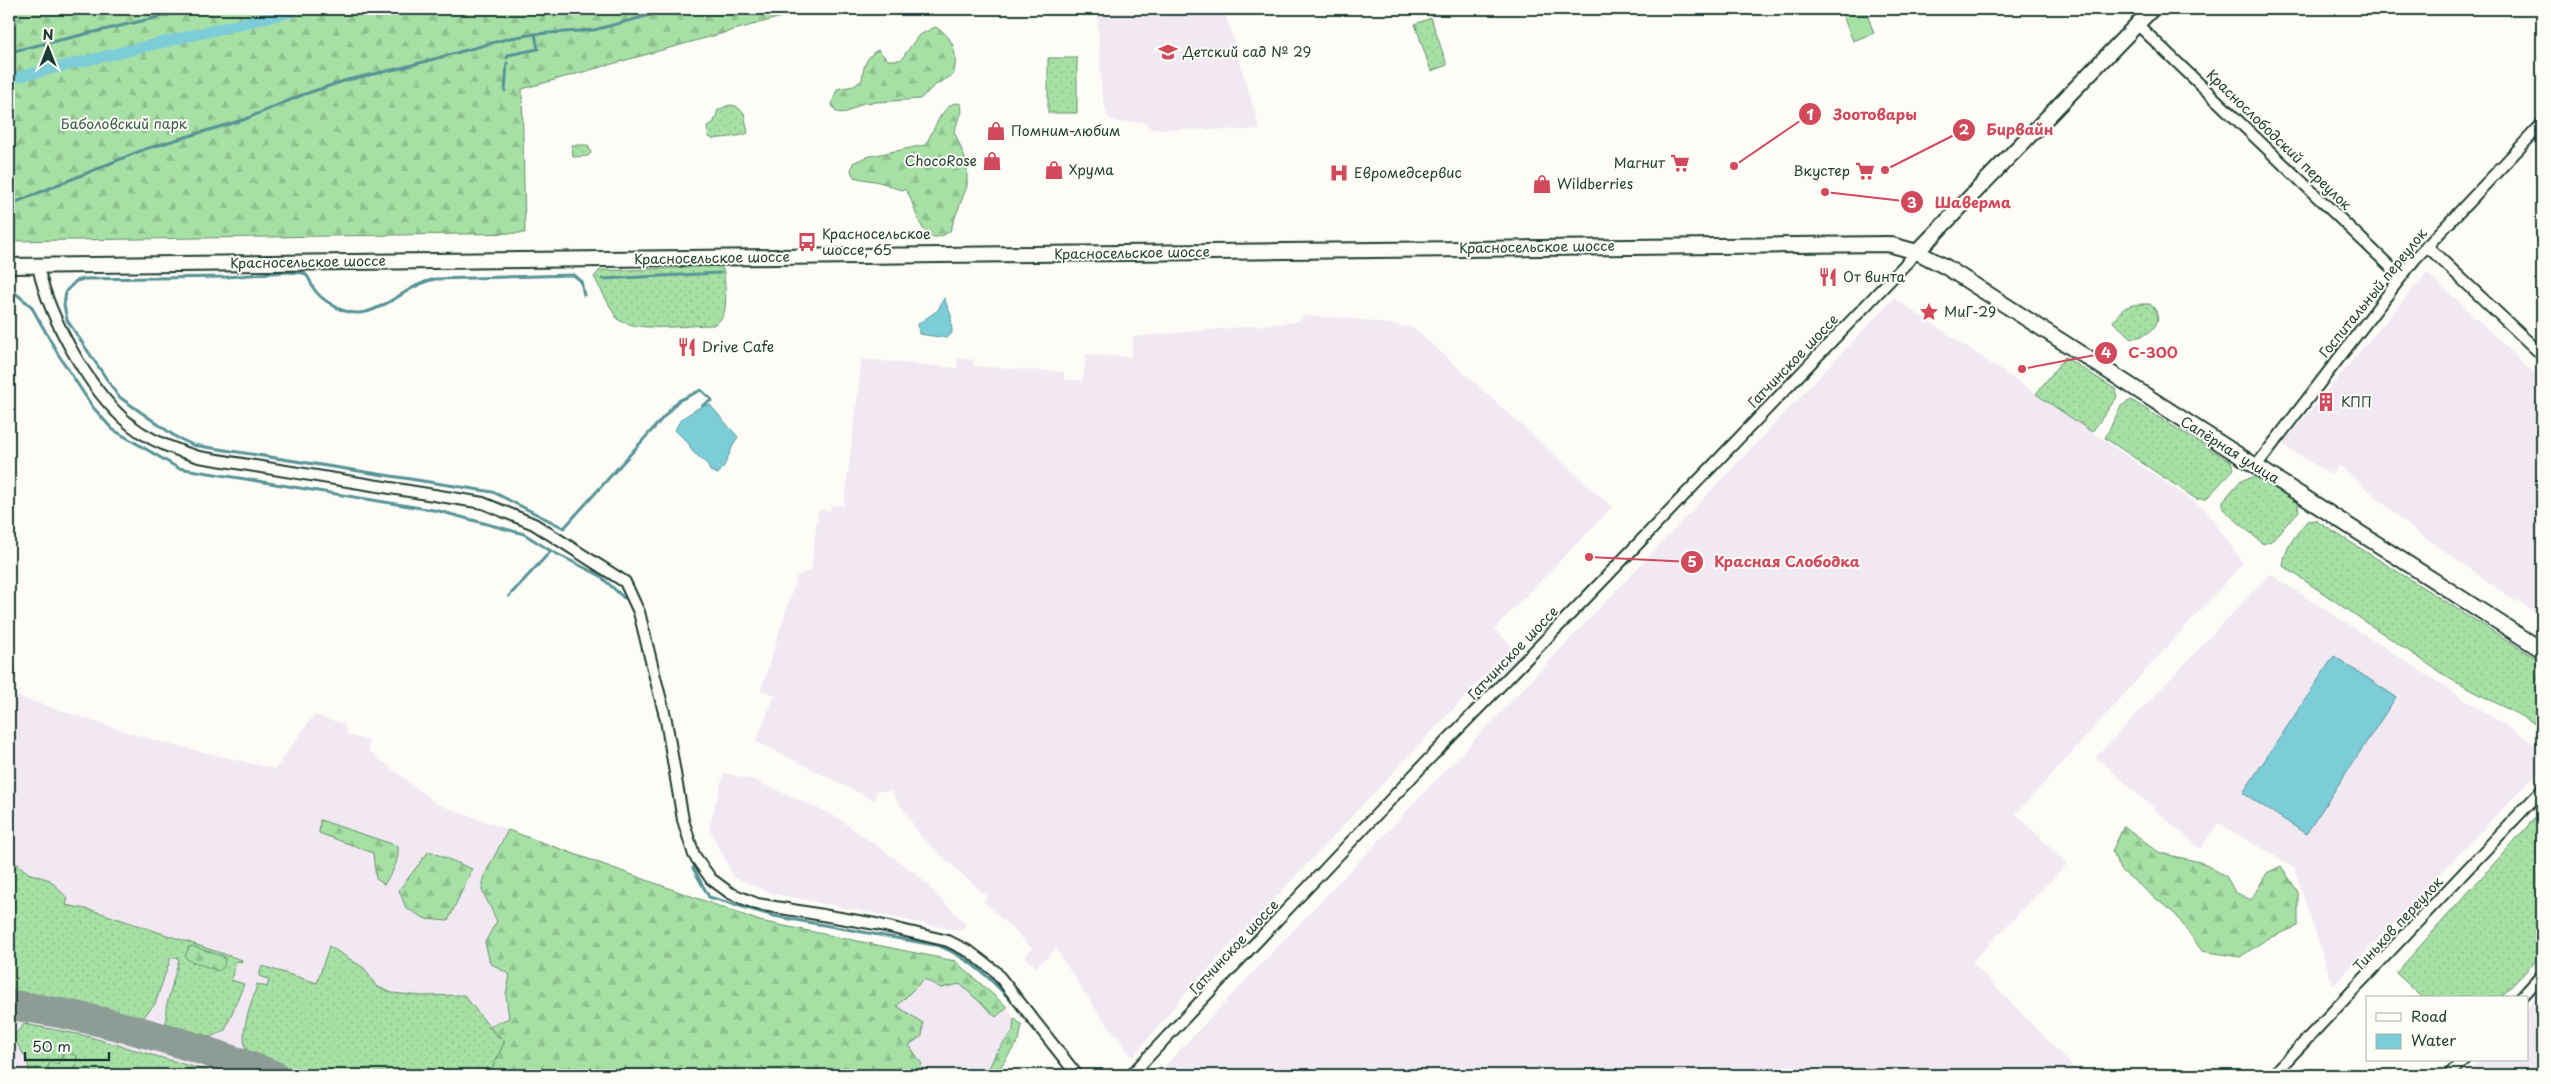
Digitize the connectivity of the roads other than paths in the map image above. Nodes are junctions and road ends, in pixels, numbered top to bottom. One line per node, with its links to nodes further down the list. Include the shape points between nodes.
1 (2152, 9): 2 (main road)
2 (2137, 24): 5 (main road); 8 (street, Краснослободский переулок)
3 (2542, 124): 4 (street, Госпитальный переулок)
4 (2427, 246): 8 (street, Госпитальный переулок); 9 (street)
5 (1917, 252): 7 (main road, Красносельское шоссе, via 1881,243); 10 (main road, Сапёрная улица, via 1946,267); 17 (street, Гатчинское шоссе, via 1427,761)
6 (9, 266): 7 (main road, Красносельское шоссе)
7 (38, 266): 16 (street, via 50,310 91,378 117,412 139,431 173,450 199,457 483,503 534,524 626,582 640,612 667,729 683,820 694,855 711,879 730,893 757,904 885,926 948,941 970,952 995,971)
8 (2401, 277): 10 (street, Госпитальный переулок)
9 (2542, 355)
10 (2256, 466): 11 (main road, Сапёрная улица)
11 (2542, 650)
12 (2542, 790): 18 (street, Тиньков переулок)
13 (2542, 975): 14 (street)
14 (2523, 996)
15 (2461, 1062): 19 (street)
16 (1076, 1075)
17 (1131, 1075)
18 (2273, 1075)
19 (2449, 1075)

